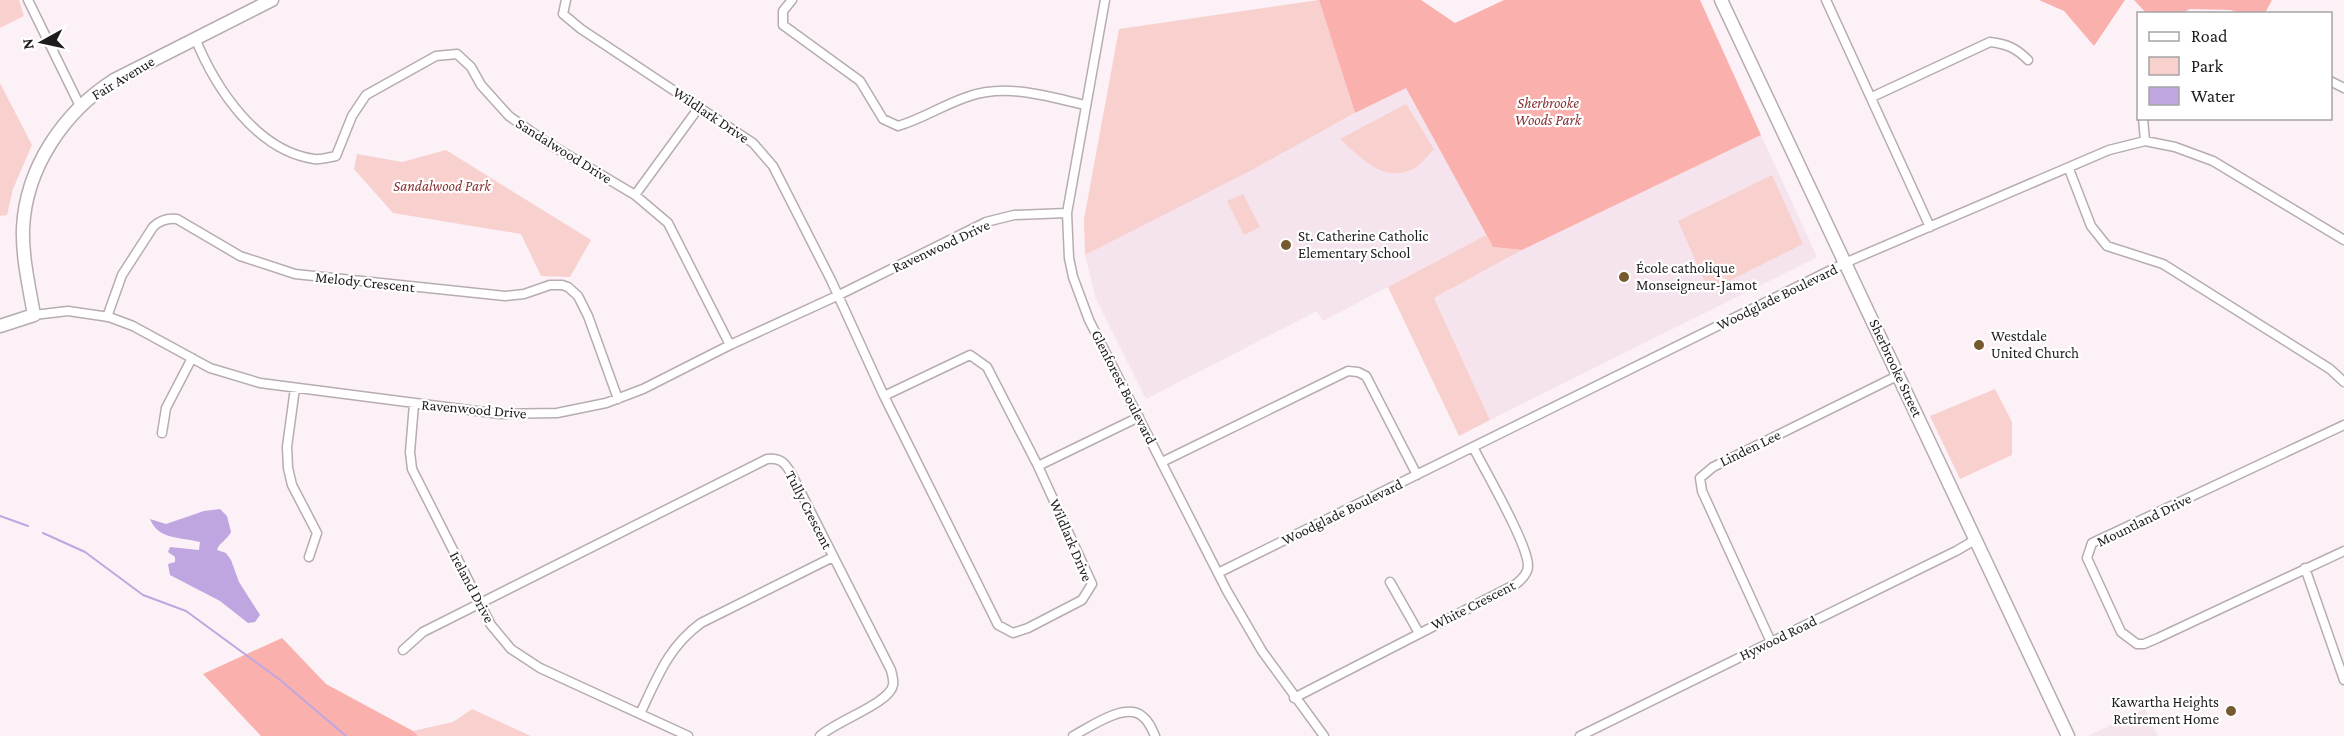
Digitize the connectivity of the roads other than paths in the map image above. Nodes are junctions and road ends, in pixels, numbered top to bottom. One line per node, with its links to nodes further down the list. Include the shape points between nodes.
1 (28, 0): 12 (street)
2 (272, 0): 8 (main road, Fair Avenue)
3 (566, 0): 13 (street, Wildlark Drive, via 563,14 581,29)
4 (792, 0): 11 (street, via 783,11 783,25 860,81 884,119 898,126 992,90 1022,91)
5 (1105, 0): 11 (street, Glenforest Boulevard)
6 (1721, 0): 21 (main road, Sherbrooke Street)
7 (1826, 0): 10 (street)
8 (195, 38): 12 (main road, Fair Avenue, via 114,80); 17 (street, Sandalwood Drive, via 229,102 247,122 290,152 315,159 336,156 352,116 366,95 436,56 457,54 509,116)
9 (2028, 60): 10 (street, via 2004,43 1990,42)
10 (1872, 97): 19 (street)
11 (1085, 105): 18 (street, Glenforest Boulevard)
12 (80, 106): 23 (main road, Fair Avenue, via 50,145 26,204 23,241)
13 (700, 106): 17 (street); 22 (street, Wildlark Drive, via 753,143 772,166)
14 (2143, 120): 15 (street)
15 (2145, 141): 16 (street, Woodglade Boulevard, via 2109,150); 20 (street, Woodglade Boulevard, via 2213,161)
16 (2069, 169): 19 (street, Woodglade Boulevard); 29 (street, via 2091,226 2107,246 2163,264 2330,369)
17 (635, 195): 26 (street, Sandalwood Drive, via 668,224)
18 (1067, 213): 22 (street, Ravenwood Drive, via 1014,215 986,222); 34 (street, Glenforest Boulevard, via 1069,258 1080,300)
19 (1930, 227): 21 (street, Woodglade Boulevard)
20 (2344, 240)
21 (1847, 262): 28 (main road, Sherbrooke Street); 37 (street, Woodglade Boulevard)
22 (839, 296): 26 (street, Ravenwood Drive); 31 (street, Wildlark Drive)
23 (34, 315): 24 (street, Ravenwood Drive, via 68,311); 25 (main road, Ravenwood Drive)
24 (107, 317): 27 (street, Ravenwood Drive, via 134,326); 32 (street, Melody Crescent, via 122,275 153,227 169,218 177,219 240,256 295,274 506,296 550,285 568,287 588,315)
25 (0, 326)
26 (730, 345): 32 (street, Ravenwood Drive)
27 (192, 358): 30 (street, Ravenwood Drive, via 243,379); 36 (street, via 166,408)
28 (1899, 375): 41 (main road, Sherbrooke Street); 50 (street, Linden Lee, via 1713,467 1700,478 1702,491)
29 (2344, 382)
30 (295, 388): 33 (street, Ravenwood Drive); 43 (street, via 287,462 292,484 317,533)
31 (884, 396): 39 (street, Wildlark Drive, via 970,355 987,367); 39 (street, Wildlark Drive, via 998,625 1013,633 1082,600 1092,584)
32 (618, 399): 33 (street, Ravenwood Drive, via 580,410 530,415)
33 (414, 404): 48 (street, Ireland Drive, via 412,469)
34 (1139, 417): 38 (street, Glenforest Boulevard); 39 (street)
35 (2344, 425): 45 (street, Mountland Drive, via 2092,543 2087,558 2121,632 2137,644 2158,638)
36 (162, 433)
37 (1473, 447): 40 (street, Woodglade Boulevard); 49 (street, White Crescent, via 1521,542 1528,566 1516,584)
38 (1162, 462): 40 (street, via 1348,371 1366,376); 46 (street, Glenforest Boulevard)
39 (1038, 465)
40 (1417, 475): 46 (street, Woodglade Boulevard)
41 (1975, 540): 50 (street, Hywood Road); 61 (main road, Sherbrooke Street)
42 (2344, 551): 45 (street, Mountland Drive)
43 (309, 557)
44 (833, 557): 48 (street, Tully Crescent, via 791,473 781,460 774,458); 54 (street, via 685,634 666,660); 56 (street, Tully Crescent, via 891,670 893,685 884,699 838,722)
45 (2305, 568): 52 (street)
46 (1218, 573): 53 (street, Glenforest Boulevard)
47 (1390, 582): 49 (street)
48 (480, 604): 51 (street, via 423,632); 54 (street, Ireland Drive, via 499,636 524,659)
49 (1419, 633): 53 (street, White Crescent)
50 (1771, 642): 60 (street, Hywood Road)
51 (403, 650)
52 (2344, 680)
53 (1294, 698): 59 (street, Glenforest Boulevard)
54 (640, 714): 55 (street, Ireland Drive)
55 (688, 736)
56 (820, 736)
57 (1073, 736): 58 (street, via 1130,711 1144,717)
58 (1155, 736)
59 (1324, 736)
60 (1580, 736)
61 (2068, 736)

